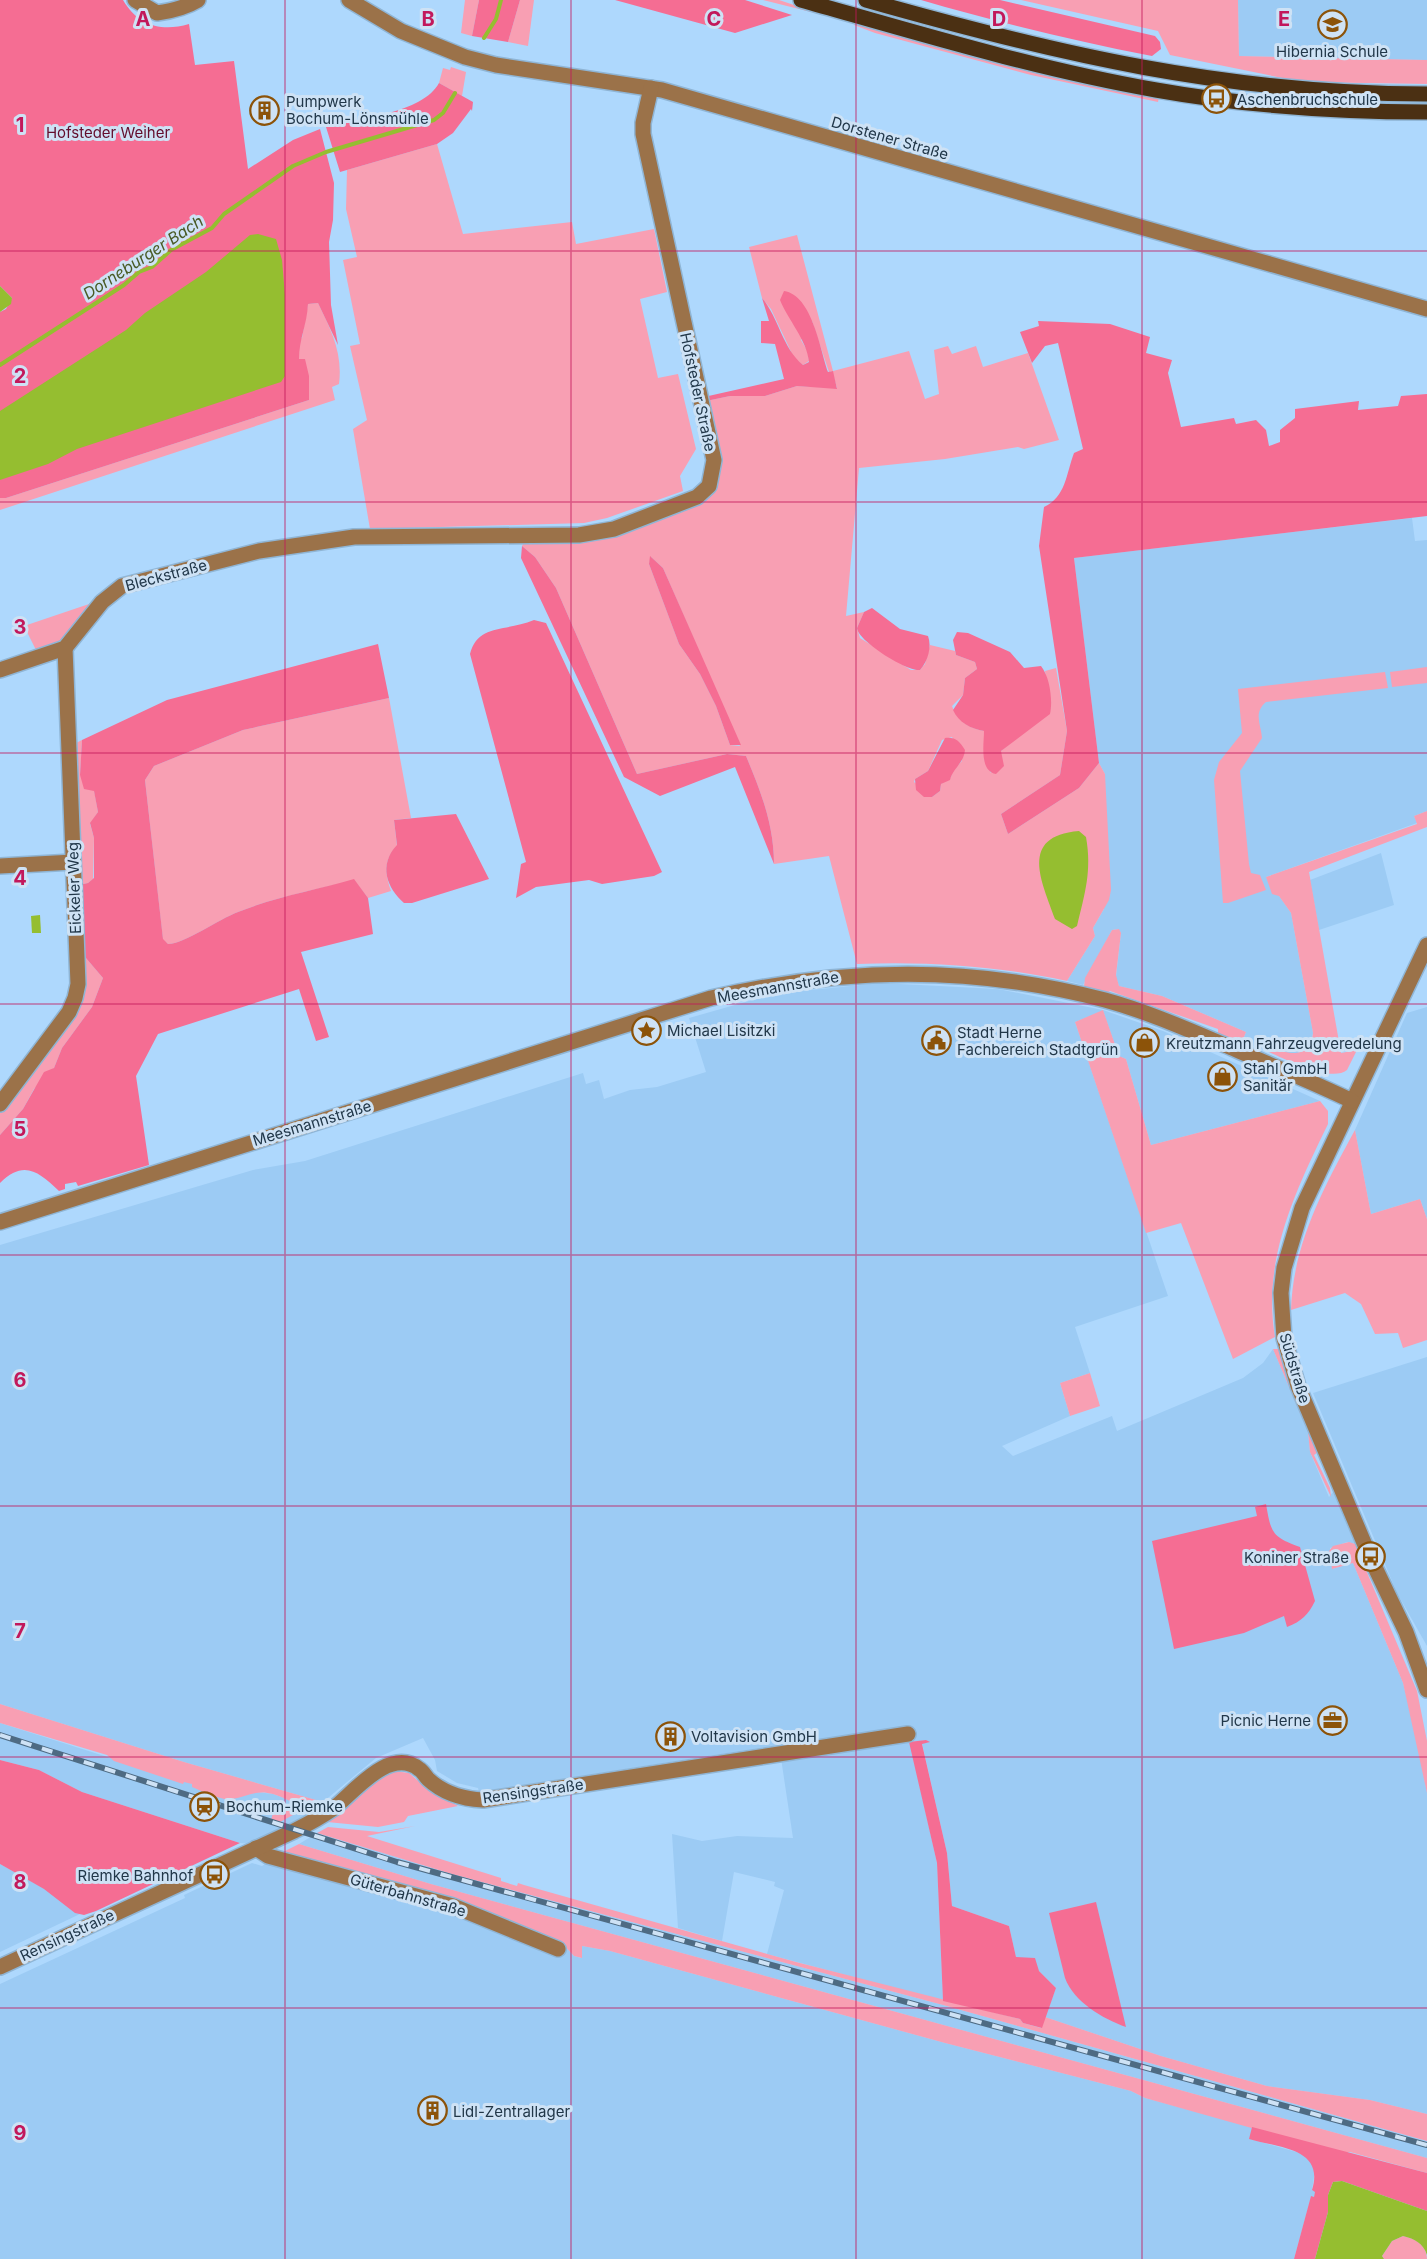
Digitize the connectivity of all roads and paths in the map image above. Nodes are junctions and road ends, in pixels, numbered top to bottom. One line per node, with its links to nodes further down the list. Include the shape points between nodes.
1 (135, 0): 6 (street, via 152,12 161,13)
2 (198, 0): 6 (street, via 182,9)
3 (349, 0): 7 (street, Dorstener Straße, via 393,28 457,55 496,65)
4 (801, 0): 9 (main road, via 1031,64 1145,88 1304,109)
5 (866, 0): 8 (main road, via 1050,50 1165,74 1305,91)
6 (162, 4)
7 (651, 88): 10 (street, Dorstener Straße); 11 (street, Hofsteder Straße, via 643,134 714,460 708,486 697,497 668,510 614,529 579,535)
8 (1427, 94)
9 (1427, 112)
10 (1427, 309)
11 (361, 537): 12 (street, Bleckstraße, via 259,550 122,586 106,597)
12 (65, 648): 13 (street); 14 (street, Eickeler Weg)
13 (0, 670)
14 (73, 862): 15 (street); 18 (street, Eickeler Weg, via 78,984 75,998 69,1012)
15 (0, 866)
16 (1427, 945): 17 (street, Südstraße)
17 (1352, 1101): 19 (street, Meesmannstraße, via 1175,1024 1107,1001 1037,985 965,976 845,975 711,998); 20 (street, Südstraße, via 1302,1208 1288,1249 1281,1293 1284,1338 1298,1386 1406,1632)
18 (0, 1104)
19 (0, 1222)
20 (1427, 1689)
21 (908, 1734): 22 (street, Rensingstraße, via 483,1800 446,1792 419,1769 396,1764 374,1773 322,1816)
22 (256, 1848): 23 (street, Güterbahnstraße, via 268,1856 453,1906); 24 (street, Rensingstraße)
23 (558, 1949)
24 (0, 1967)

